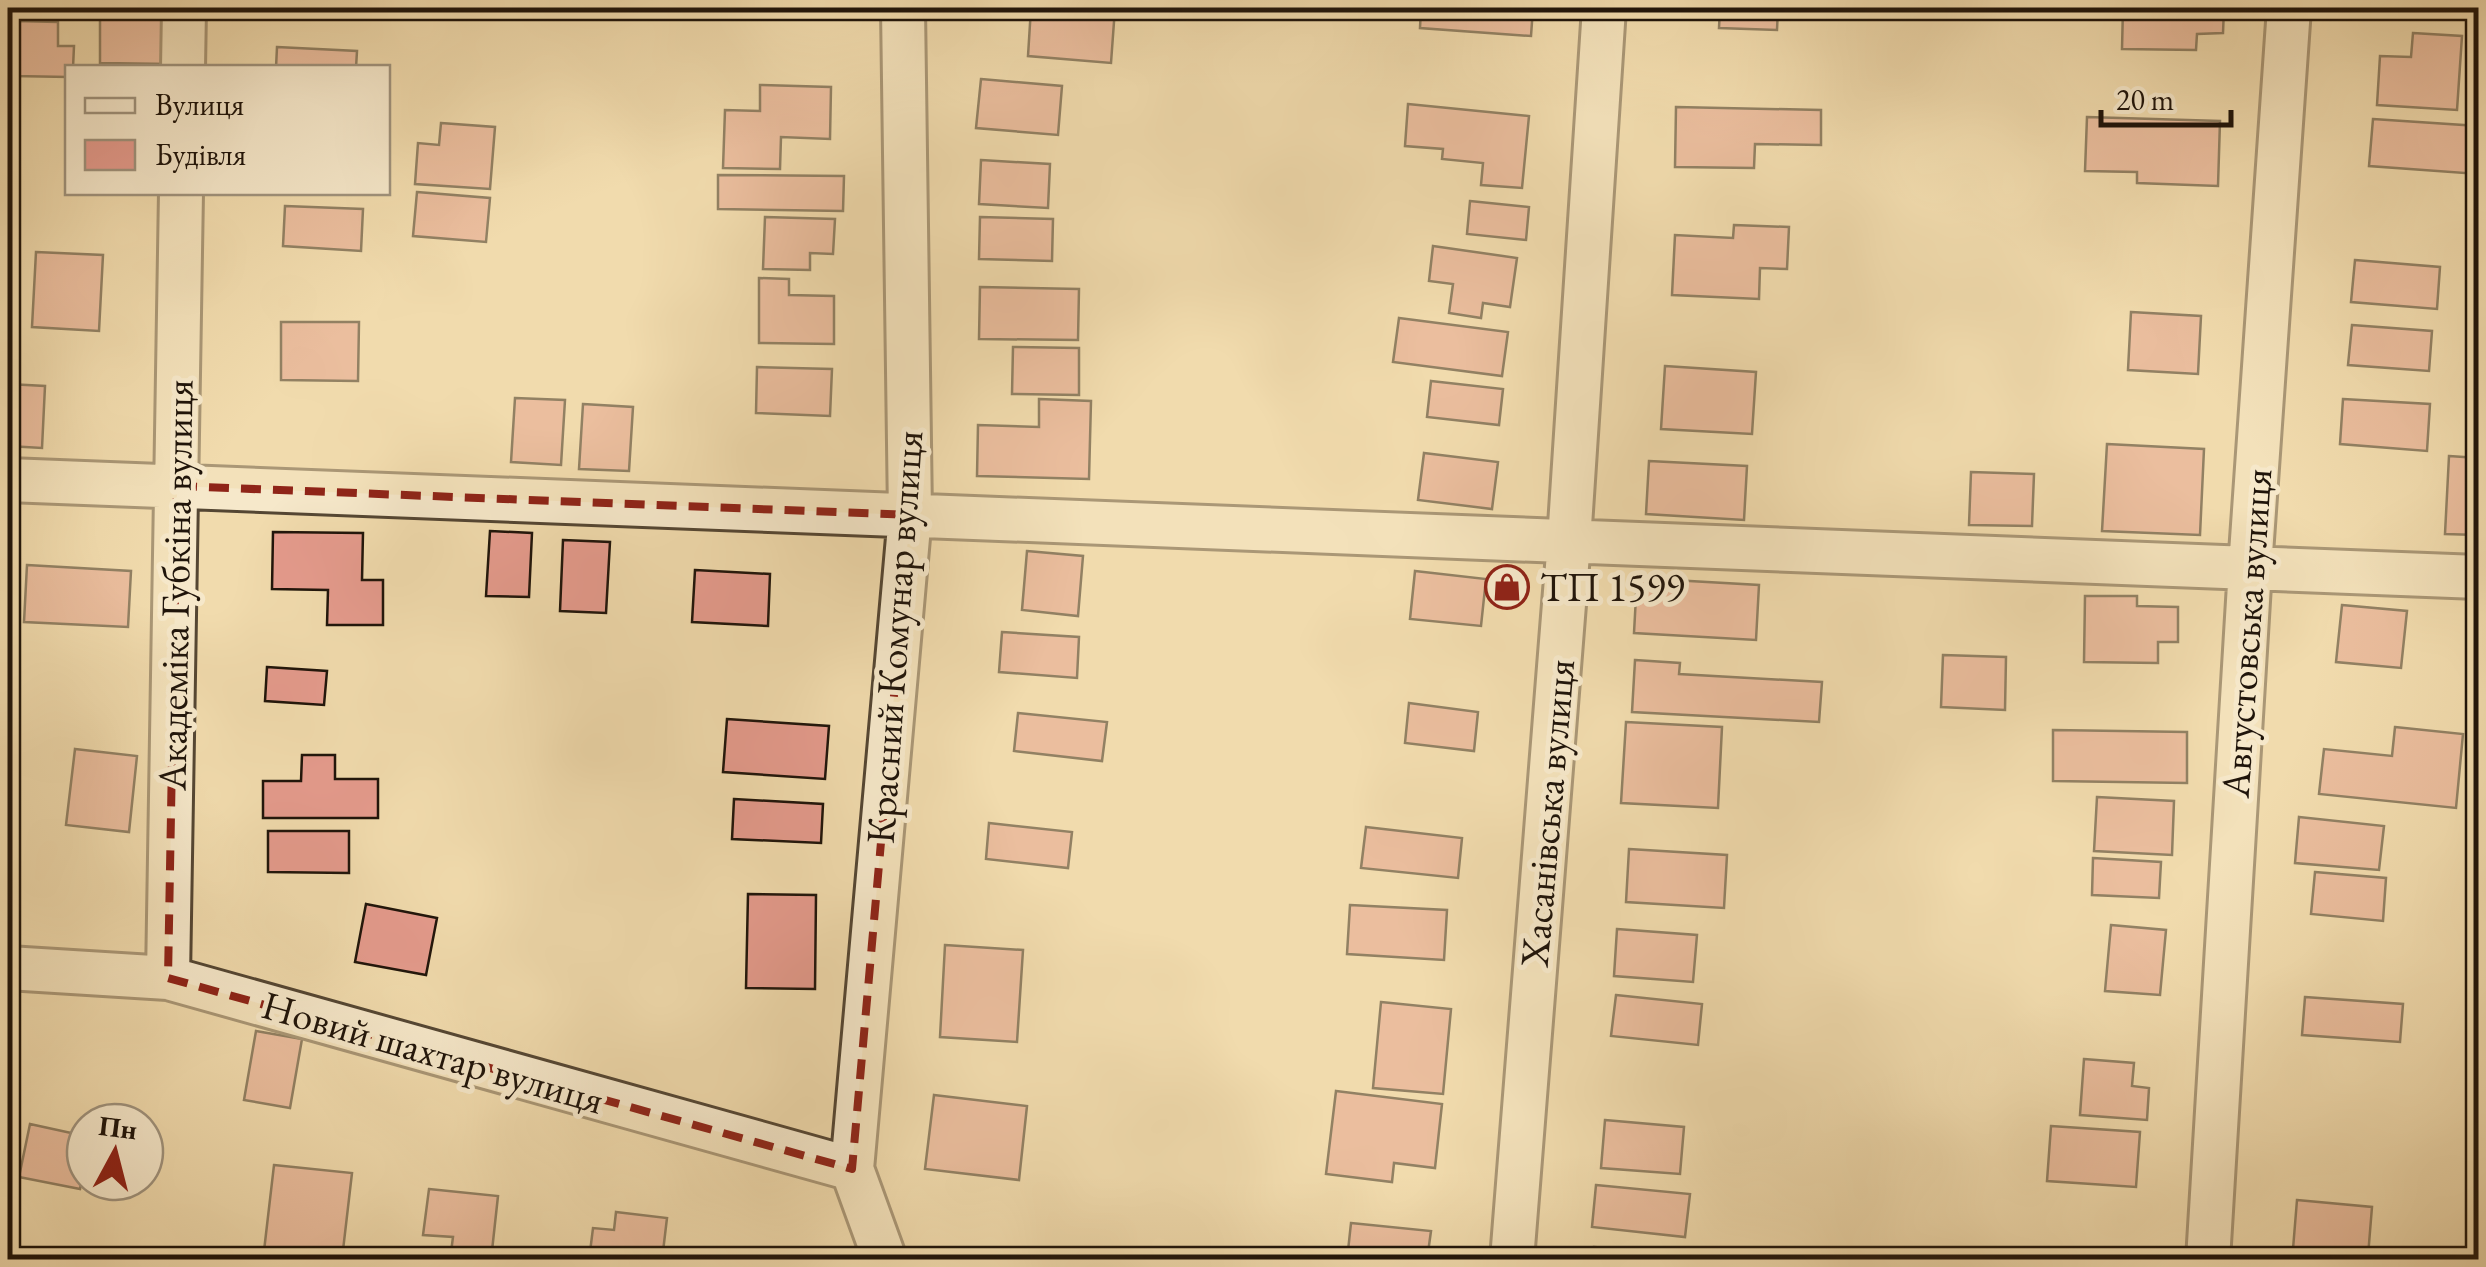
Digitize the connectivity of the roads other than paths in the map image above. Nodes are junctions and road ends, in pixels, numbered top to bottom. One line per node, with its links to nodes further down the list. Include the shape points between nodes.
1 (184, 8): 5 (street)
2 (903, 8): 9 (street, Красний Комунар вулиця)
3 (1604, 8): 10 (street, Хасанівська вулиця)
4 (2289, 8): 11 (street, Августовська вулиця)
5 (183, 65)
6 (182, 195): 8 (street, Академіка Губкіна вулиця)
7 (8, 480): 8 (street)
8 (177, 486): 9 (street); 14 (street, Академіка Губкіна вулиця)
9 (910, 515): 10 (street); 15 (street, Красний Комунар вулиця)
10 (1569, 541): 11 (street); 17 (street, Хасанівська вулиця)
11 (2250, 568): 12 (street); 18 (street, Августовська вулиця)
12 (2478, 576)
13 (8, 968): 14 (street, Новий шахтар вулиця)
14 (168, 978): 15 (street, Новий шахтар вулиця)
15 (852, 1169): 16 (street, Красний Комунар вулиця)
16 (885, 1260)
17 (1512, 1260)
18 (2208, 1260)

